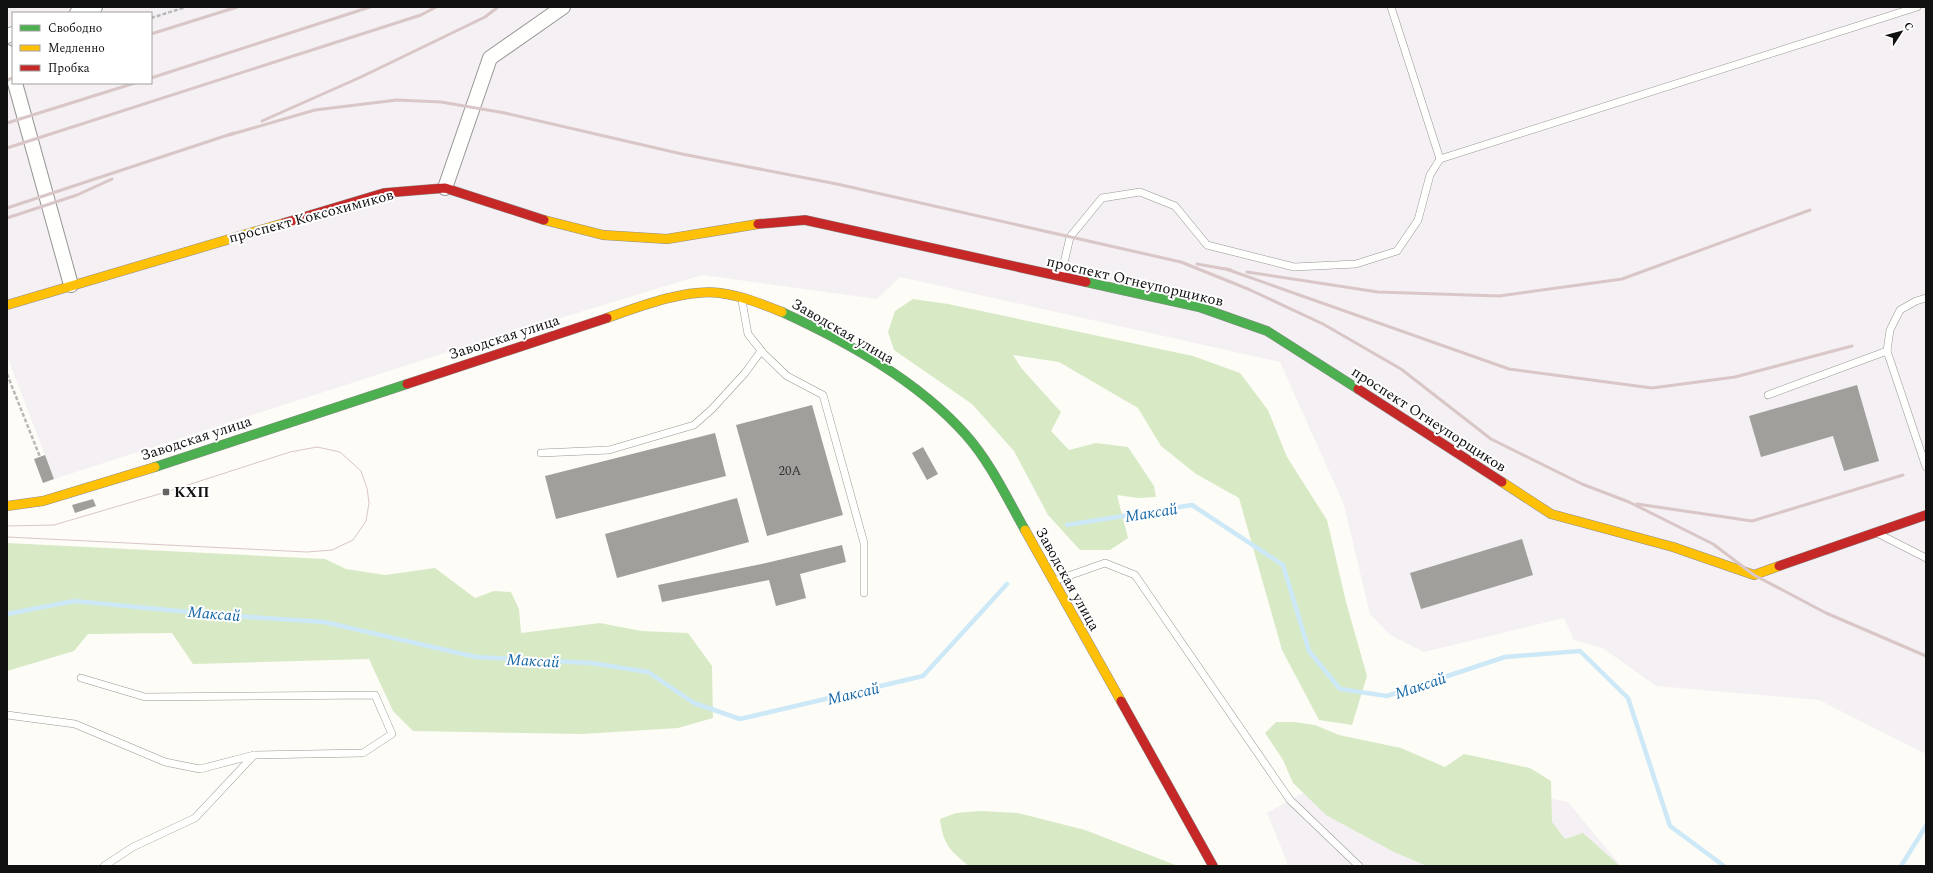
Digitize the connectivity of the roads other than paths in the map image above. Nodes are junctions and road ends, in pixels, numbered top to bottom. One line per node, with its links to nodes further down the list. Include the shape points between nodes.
1 (95, 7): 5 (street)
2 (563, 7): 10 (street, via 490,58)
3 (1391, 7): 9 (lane)
4 (1917, 7): 9 (lane)
5 (80, 12)
6 (7, 52): 7 (street)
7 (12, 70)
8 (16, 84): 12 (street)
9 (1440, 159): 11 (lane, via 1430,175 1418,220 1398,251 1356,264 1294,267 1208,245 1175,206 1140,192 1102,198 1070,237)
10 (445, 188): 11 (street, проспект Огнеупорщиков, via 535,218 603,235 668,239 749,225 805,220); 12 (street, проспект Коксохимиков, via 384,193)
11 (1061, 277): 23 (street, проспект Огнеупорщиков, via 1200,307 1267,331 1551,514 1673,547 1754,574)
12 (71, 285): 15 (street, проспект Коксохимиков)
13 (741, 297): 16 (lane, via 748,334); 21 (street, Заводская улица, via 718,292 652,303 99,485 43,502); 25 (street, Заводская улица, via 804,322 860,354 923,395 966,435 997,480)
14 (1926, 298): 17 (lane, via 1900,310 1890,330)
15 (7, 305)
16 (761, 351): 19 (lane, via 745,373 694,426 609,450); 26 (lane, via 787,376 823,395 864,543)
17 (1887, 351): 18 (lane); 20 (lane)
18 (1768, 395)
19 (541, 453)
20 (1926, 467)
21 (7, 506)
22 (1926, 515): 23 (street, проспект Огнеупорщиков)
23 (1874, 532): 24 (lane)
24 (1926, 558)
25 (1053, 582): 31 (street, Заводская улица); 32 (lane, via 1106,563 1135,575 1290,800)
26 (864, 592)
27 (81, 678): 29 (lane, via 145,697 375,695 392,734 363,753)
28 (7, 715): 29 (lane, via 75,724 165,762 200,769)
29 (254, 755): 30 (lane, via 195,818 133,846)
30 (104, 866)
31 (1213, 866)
32 (1359, 866)

